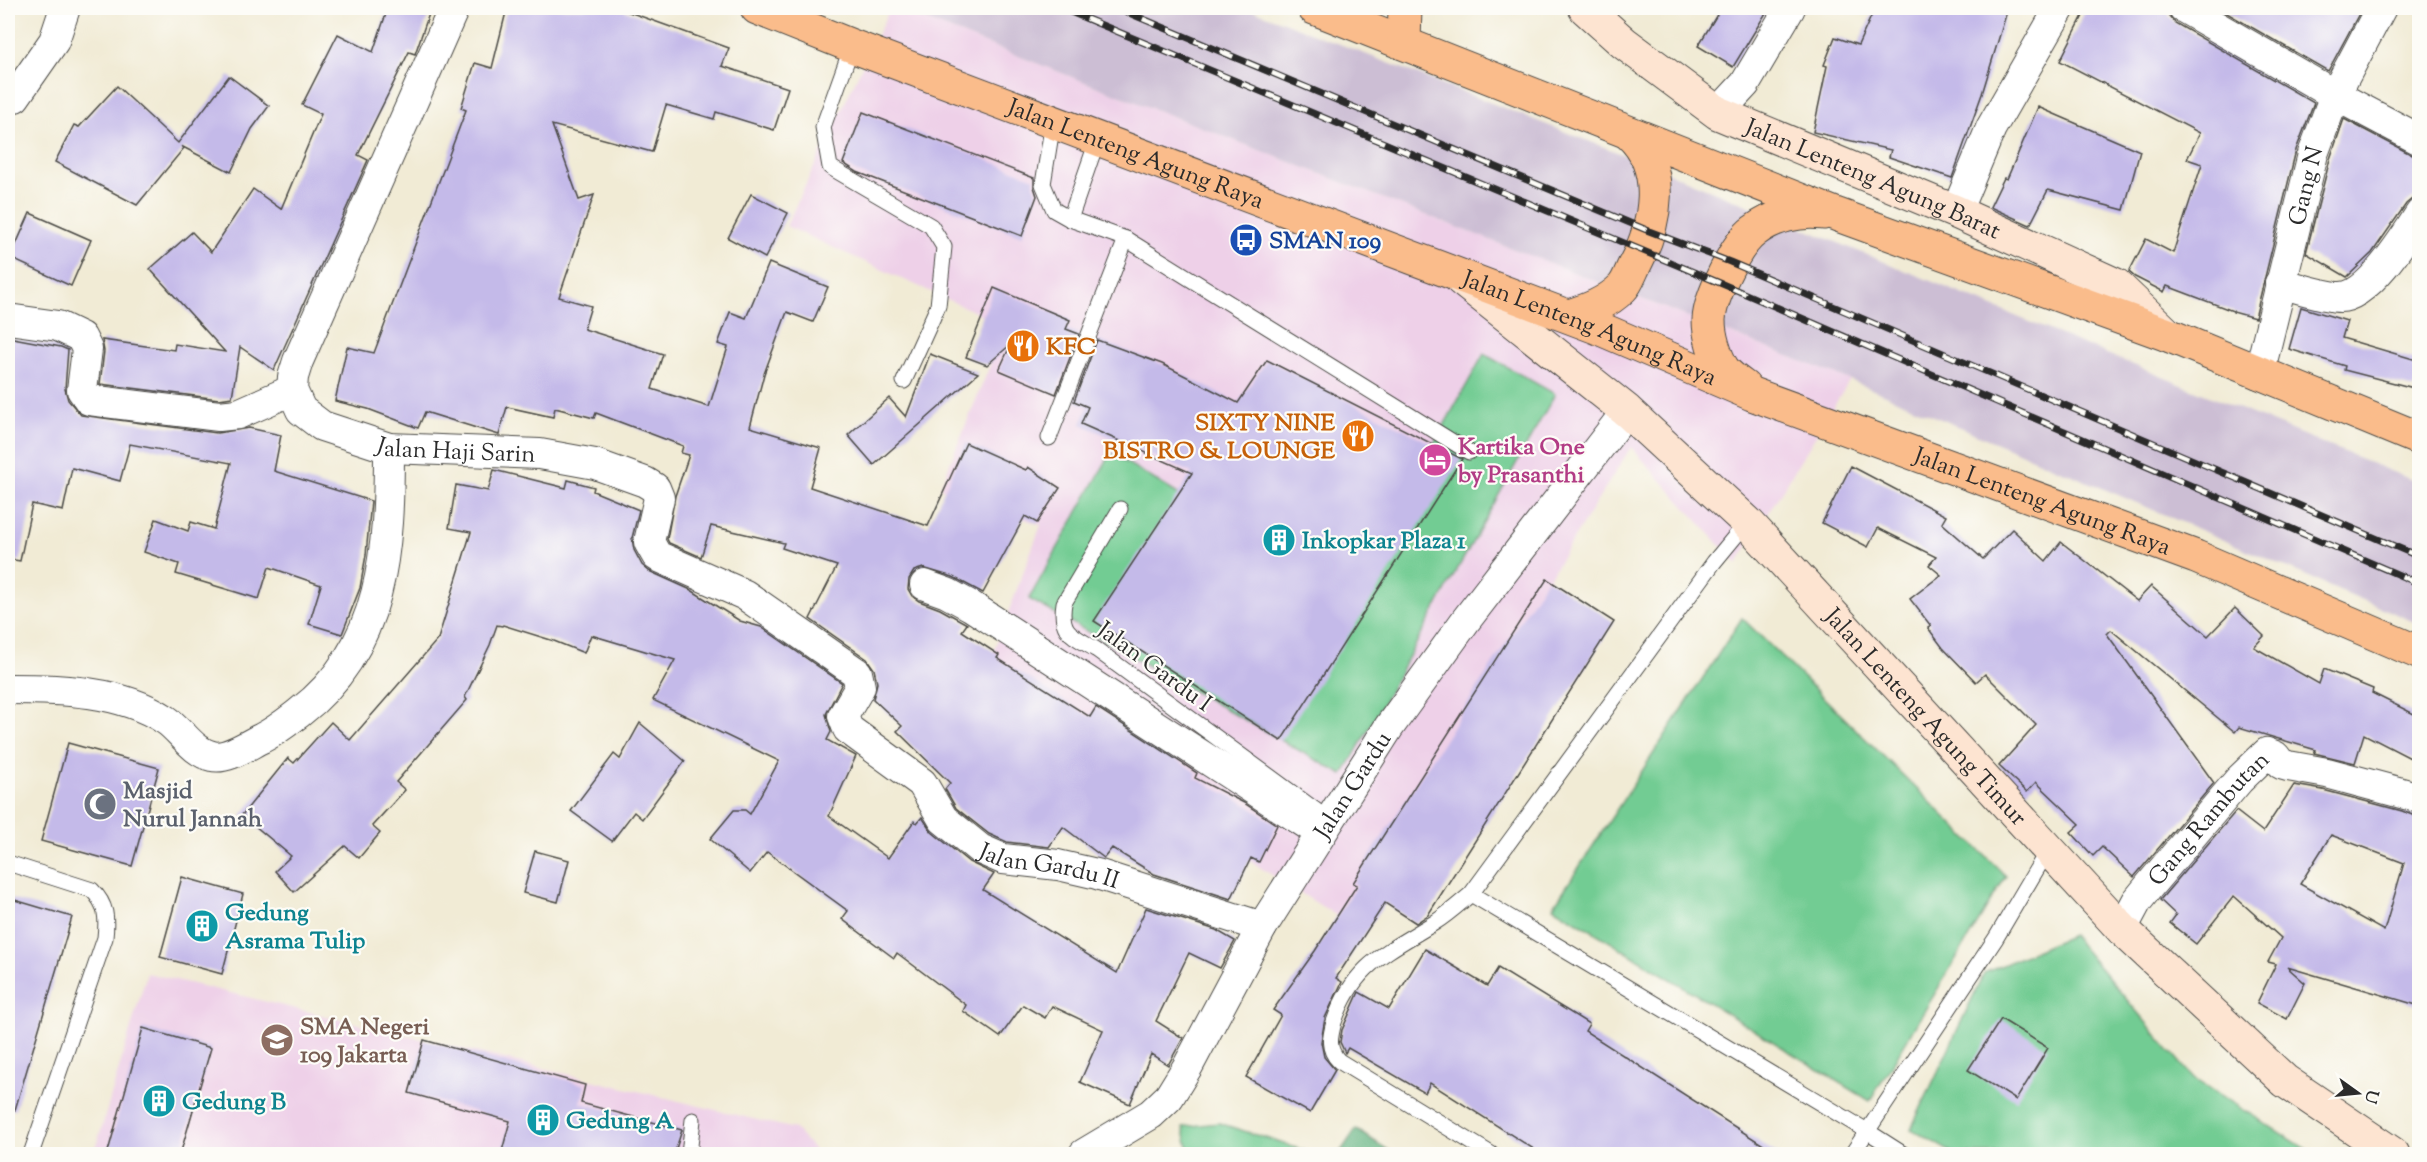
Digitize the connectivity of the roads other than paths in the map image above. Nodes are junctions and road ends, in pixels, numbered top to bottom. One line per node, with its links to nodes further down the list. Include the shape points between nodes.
1 (65, 8): 14 (street, via 54,41)
2 (454, 8): 32 (street, via 298,361)
3 (757, 8): 12 (main road, Jalan Lenteng Agung Raya)
4 (1314, 8): 11 (main road)
5 (1405, 8): 11 (main road)
6 (1585, 8): 15 (main road, Jalan Lenteng Agung Barat, via 1624,43)
7 (1790, 8): 15 (street, via 1745,84)
8 (2060, 8): 20 (street, via 1991,128)
9 (2184, 8): 13 (street)
10 (2380, 8): 13 (street, Gang N)
11 (1404, 43): 17 (main road)
12 (852, 46): 16 (main road, Jalan Lenteng Agung Raya); 31 (lane, via 823,127 830,167 931,226 944,247 938,306)
13 (2335, 95): 19 (street); 26 (street, Gang N, via 2313,154)
14 (15, 97)
15 (1718, 113): 20 (main road, Jalan Lenteng Agung Barat)
16 (1053, 122): 18 (main road, Jalan Lenteng Agung Raya); 23 (lane, via 1043,184 1053,210)
17 (1630, 134): 22 (main road); 27 (main road, via 1641,144 1656,194 1650,231 1623,287 1599,306)
18 (1098, 138): 23 (lane); 25 (main road, Jalan Lenteng Agung Raya)
19 (2420, 140)
20 (1956, 212): 29 (main road, Jalan Lenteng Agung Barat, via 2116,285)
21 (2420, 214): 26 (street, via 2387,265 2352,294 2340,297)
22 (1838, 215): 29 (main road); 33 (main road, via 1808,211 1779,217 1752,231 1730,262 1709,320 1713,345 1724,371)
23 (1070, 219): 24 (lane)
24 (1126, 239): 35 (lane); 38 (lane)
25 (1459, 277): 27 (main road, Jalan Lenteng Agung Raya); 34 (main road, Jalan Lenteng Agung Timur)
26 (2280, 283): 30 (street, Gang N)
27 (1569, 316): 33 (main road, Jalan Lenteng Agung Raya)
28 (8, 319): 32 (street, via 58,326 81,337 87,349 82,390 89,400 219,416 238,414)
29 (2168, 335): 30 (main road)
30 (2259, 374): 36 (main road)
31 (904, 381)
32 (292, 390): 37 (street, Jalan Haji Sarin, via 301,410 322,426)
33 (1752, 394): 42 (main road, Jalan Lenteng Agung Raya, via 2196,557)
34 (1627, 411): 40 (main road, Jalan Lenteng Agung Timur); 46 (street, Jalan Gardu, via 1466,620 1389,727)
35 (1048, 438)
36 (2420, 439)
37 (389, 448): 43 (street, via 387,530 374,602 361,640 343,670 313,702 274,732 215,757 204,754 167,720 130,703 49,689); 44 (street, Jalan Haji Sarin, via 540,454 595,464 655,488 659,498 649,542 657,556 745,595 857,673 860,687 843,716 848,729)
38 (1469, 452)
39 (1120, 509): 46 (lane, Jalan Gardu I, via 1064,603 1064,625)
40 (1747, 522): 47 (main road, Jalan Lenteng Agung Timur); 49 (lane)
41 (926, 585): 46 (street, via 971,606)
42 (2420, 653)
43 (8, 689)
44 (874, 746): 50 (street, Jalan Gardu II, via 922,783 943,819 981,849 1003,859 1097,874)
45 (2420, 798): 51 (street, Gang Rambutan, via 2327,772 2281,764 2267,753 2239,780 2150,885)
46 (1325, 826): 50 (street, Jalan Gardu)
47 (2048, 850): 51 (main road, Jalan Lenteng Agung Timur); 53 (lane, via 1996,938)
48 (8, 863): 54 (lane, via 92,890 101,899 107,920 105,938)
49 (1470, 894): 53 (lane); 57 (lane, via 1367,966 1350,986 1329,1041 1335,1057 1344,1065)
50 (1262, 927): 56 (street, Jalan Gardu, via 1169,1097 1151,1114)
51 (2122, 929): 60 (main road, Jalan Lenteng Agung Timur, via 2285,1081)
52 (693, 1120): 55 (lane)
53 (1867, 1131): 58 (lane); 59 (lane)
54 (31, 1155)
55 (689, 1155)
56 (1084, 1155)
57 (1491, 1155)
58 (1852, 1155)
59 (1903, 1155)
60 (2393, 1155)

